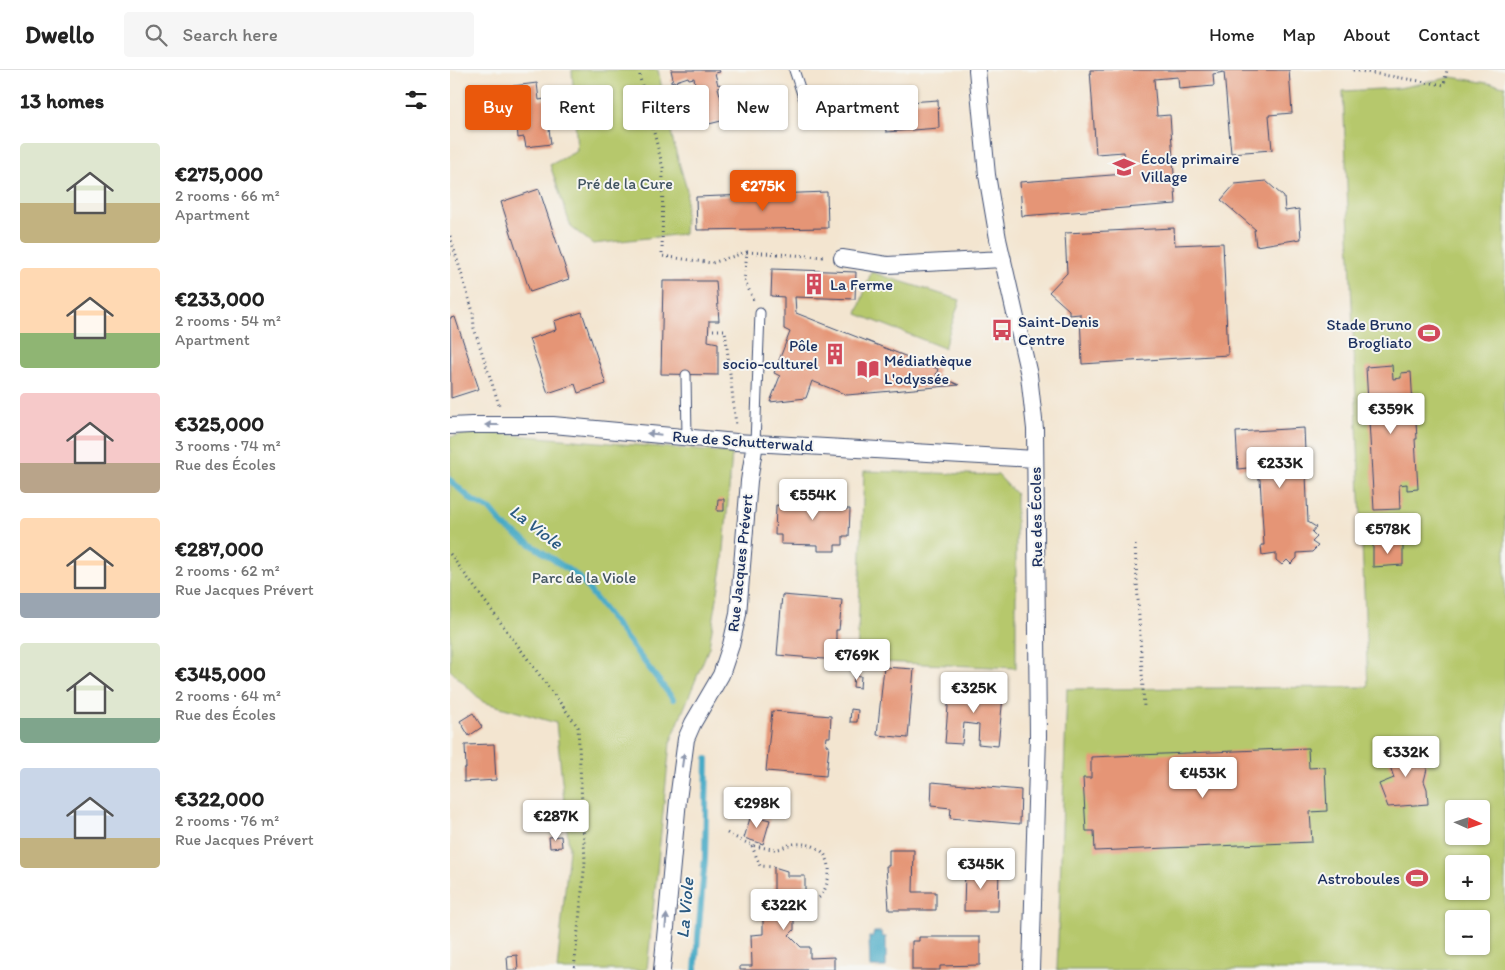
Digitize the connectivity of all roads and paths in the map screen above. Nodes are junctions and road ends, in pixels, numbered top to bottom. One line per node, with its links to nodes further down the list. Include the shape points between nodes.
1 (640, 70): 8 (path, via 664,168 662,256 712,262)
2 (794, 70): 6 (lane)
3 (977, 70): 12 (street, Rue des Écoles, via 987,175)
4 (1353, 70): 5 (path, via 1444,85)
5 (1447, 70)
6 (799, 85)
7 (450, 236): 9 (path)
8 (747, 252): 11 (path); 13 (path, via 744,280)
9 (455, 253): 10 (path); 16 (path, via 473,312 474,328)
10 (450, 254)
11 (842, 258): 12 (street, via 887,265)
12 (1003, 259): 21 (street, Rue des Écoles, via 1029,375)
13 (760, 313): 20 (lane)
14 (708, 330): 18 (path, via 725,330)
15 (686, 374): 19 (lane)
16 (502, 413)
17 (450, 426): 19 (street, Rue de Schutterwald, one-way to 17, via 553,425)
18 (736, 429)
19 (687, 438): 20 (street, Rue de Schutterwald)
20 (754, 443): 21 (street, Rue de Schutterwald); 30 (street, Rue Jacques Prévert, one-way to 20, via 686,739 721,675 731,645 738,614)
21 (1036, 459): 31 (street, Rue des Écoles, via 1038,736)
22 (1135, 545): 24 (path)
23 (450, 554): 29 (path, via 578,727 585,861)
24 (1144, 707)
25 (727, 833): 26 (path)
26 (752, 846): 27 (path, via 760,866); 28 (path, via 778,849 791,844 806,844 819,848 828,858 827,885 822,896 814,900)
27 (774, 867)
28 (805, 898)
29 (574, 970)
30 (662, 970)
31 (1031, 970)

